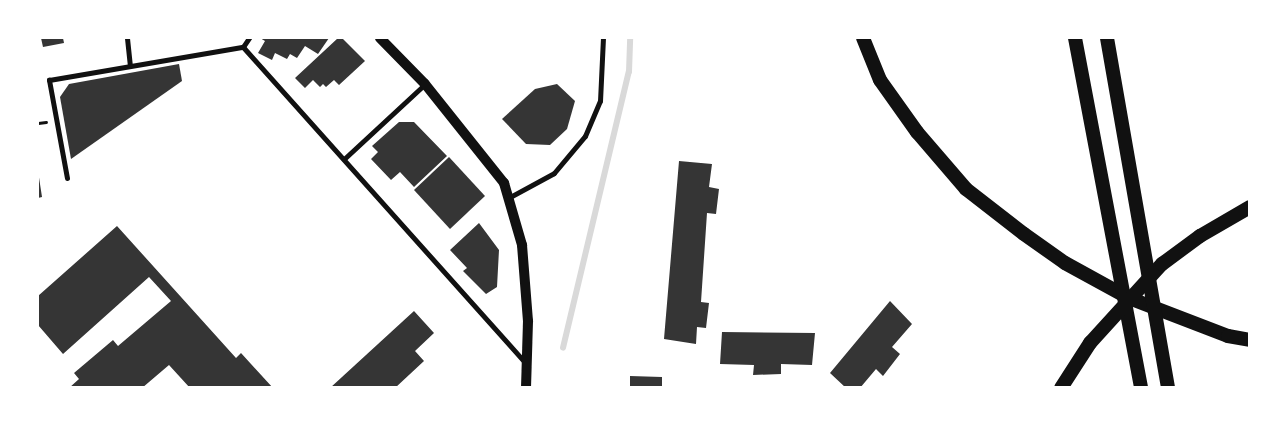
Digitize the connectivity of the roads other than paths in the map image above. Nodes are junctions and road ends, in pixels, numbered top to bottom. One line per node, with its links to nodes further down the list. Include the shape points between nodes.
1 (127, 38): 9 (street)
2 (249, 38): 8 (street)
3 (380, 38): 10 (main road)
4 (603, 38): 13 (street, via 600,102 585,136 554,173)
5 (863, 38): 15 (highway, via 880,80 917,132 966,189 1064,263 1129,298 1228,336)
6 (1075, 38): 19 (highway)
7 (1107, 38): 20 (highway)
8 (243, 47): 9 (street); 11 (street)
9 (130, 66): 12 (street, via 48,80)
10 (425, 84): 11 (street); 13 (main road, via 504,183)
11 (344, 159): 16 (street)
12 (67, 178)
13 (508, 198): 16 (main road, via 522,245 528,321)
14 (1250, 207): 18 (highway, via 1200,236 1162,264 1090,343)
15 (1250, 340)
16 (526, 362): 17 (main road)
17 (526, 388)
18 (1061, 388)
19 (1141, 388)
20 (1168, 388)

